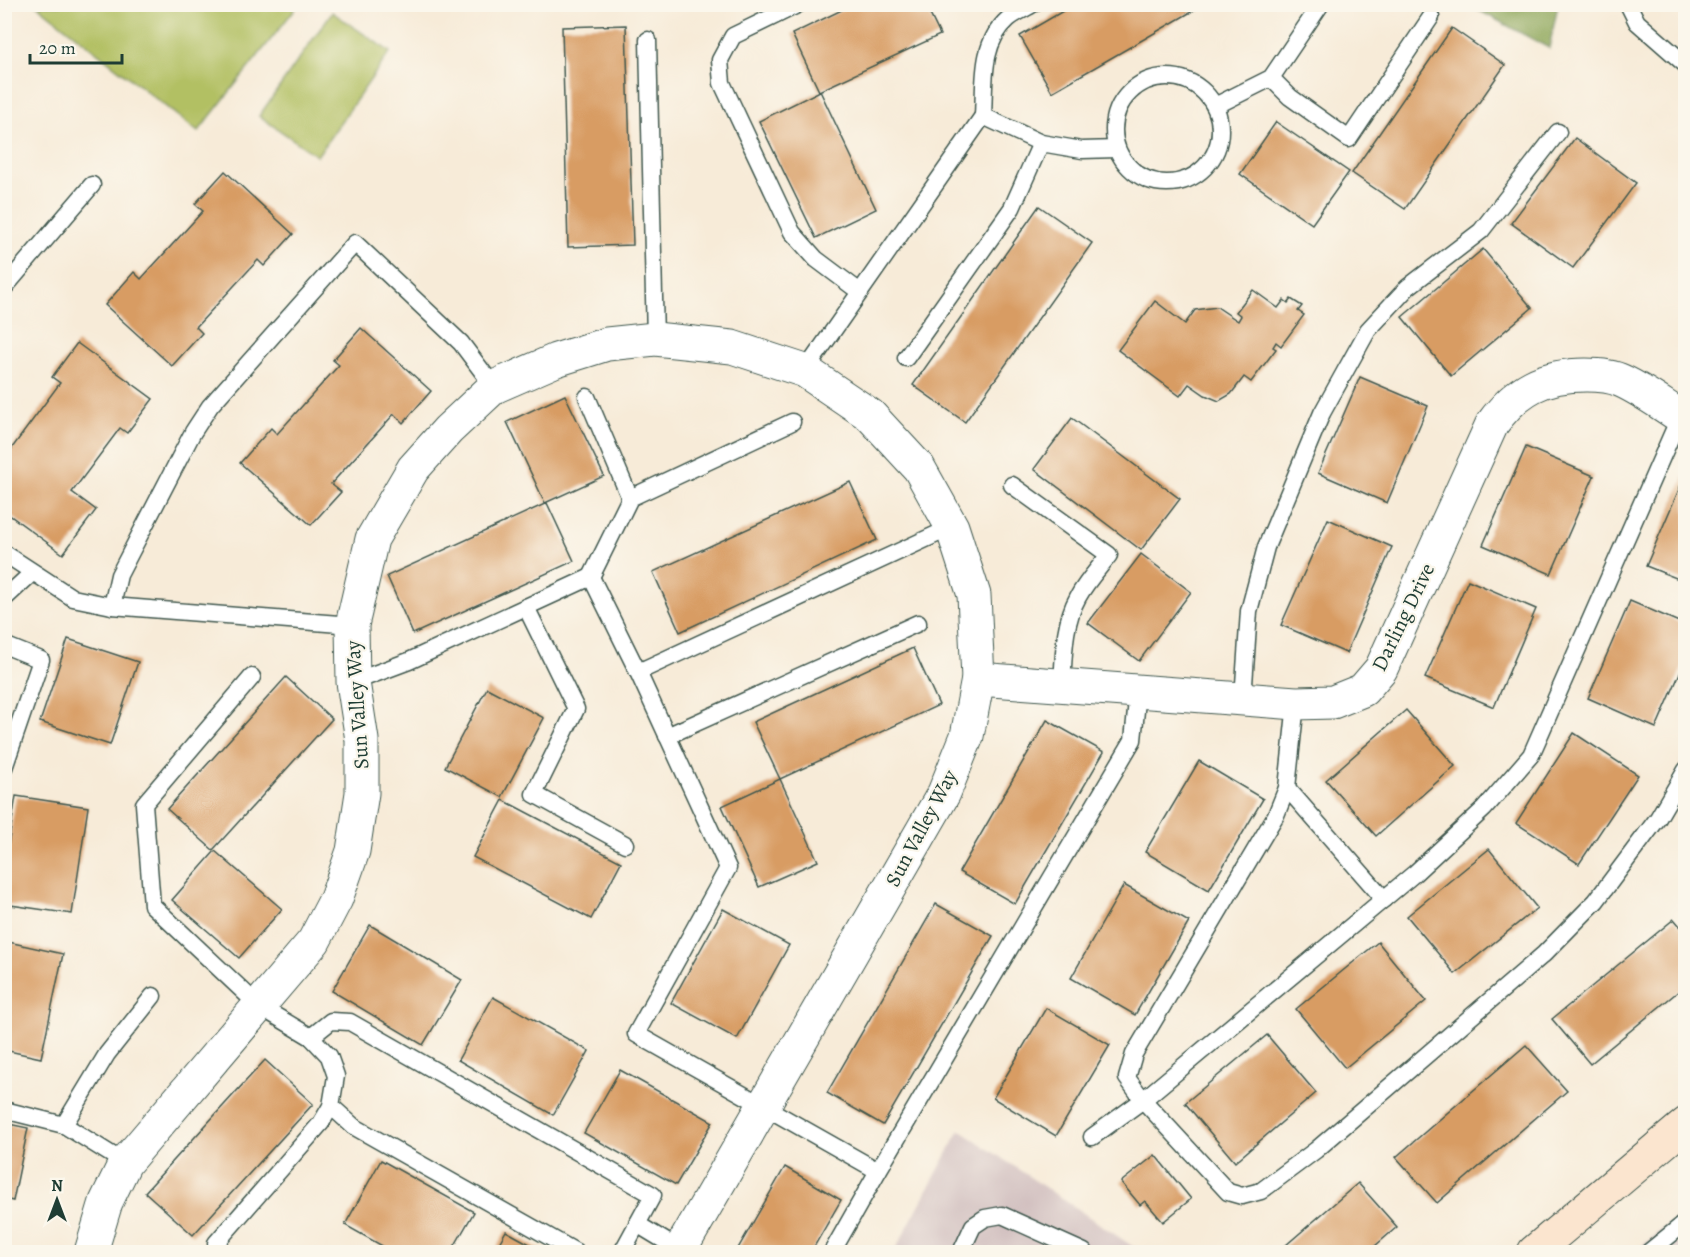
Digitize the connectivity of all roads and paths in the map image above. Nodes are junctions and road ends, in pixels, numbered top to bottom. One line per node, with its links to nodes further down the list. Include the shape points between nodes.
1 (799, 4): 16 (lane, via 733,36 720,60 722,83 792,232 816,259)
2 (1033, 4): 10 (lane, via 1009,19 994,36 986,57)
3 (1321, 4): 8 (lane)
4 (1628, 4): 7 (lane, via 1637,22)
5 (1431, 17): 8 (lane, via 1349,139 1290,97)
6 (648, 40): 17 (lane)
7 (1686, 65)
8 (1271, 78): 9 (lane)
9 (1215, 106): 13 (lane, via 1204,91 1171,77 1137,86 1116,115); 13 (lane, via 1220,140 1203,170 1189,179 1155,182 1126,164)
10 (983, 116): 12 (lane); 16 (lane)
11 (1558, 132): 42 (lane, via 1481,231 1408,287 1362,340 1322,413 1266,547 1249,611)
12 (1041, 143): 13 (lane, via 1082,150); 18 (lane, via 1012,208)
13 (1117, 149)
14 (92, 185): 15 (lane)
15 (4, 288)
16 (860, 292): 19 (lane)
17 (655, 339): 19 (street, Sun Valley Way, via 732,347); 20 (street, Sun Valley Way, via 607,344 556,360)
18 (906, 358)
19 (805, 371): 26 (street, Sun Valley Way, via 870,415 919,468)
20 (494, 387): 31 (lane, via 461,343 355,243 210,406 119,575); 34 (street, Sun Valley Way, via 413,469 372,540)
21 (587, 397): 25 (lane)
22 (1683, 418): 43 (street, Darling Drive, via 1620,380 1596,375 1546,379 1522,392 1505,405 1492,424 1381,669 1363,690 1333,702); 49 (lane, via 1531,755 1484,808)
23 (792, 422): 25 (lane)
24 (1012, 485): 40 (lane, via 1109,555 1078,597 1070,618)
25 (630, 498): 29 (lane)
26 (952, 527): 36 (lane); 38 (street, Sun Valley Way, via 974,595)
27 (4, 553): 28 (lane)
28 (32, 573): 30 (lane); 31 (lane, via 73,598)
29 (591, 577): 32 (lane); 36 (lane)
30 (4, 598)
31 (112, 606): 34 (lane)
32 (526, 607): 39 (lane, via 409,661); 48 (lane, via 576,709 534,794)
33 (918, 623): 44 (lane)
34 (352, 625): 39 (street, Sun Valley Way)
35 (4, 645): 45 (lane, via 41,660)
36 (638, 672): 44 (lane)
37 (252, 677): 51 (lane, via 144,804 152,905)
38 (978, 679): 40 (street, Darling Drive); 55 (street, Sun Valley Way, via 967,736 944,793)
39 (353, 682): 51 (street, Sun Valley Way, via 362,740 362,793 353,850 336,899 314,941)
40 (1062, 685): 41 (street, Darling Drive)
41 (1138, 691): 42 (street, Darling Drive); 61 (lane, via 1133,740)
42 (1243, 699): 43 (street, Darling Drive)
43 (1296, 703): 47 (lane)
44 (667, 736): 55 (lane, via 728,868 636,1034)
45 (4, 768)
46 (1686, 770): 53 (lane, via 1658,818 1596,901 1544,954 1316,1150 1261,1191 1242,1197 1228,1192)
47 (1287, 788): 49 (lane); 53 (lane, via 1276,815 1134,1054 1127,1078)
48 (625, 844)
49 (1384, 899): 53 (lane)
50 (153, 996): 57 (lane, via 106,1054)
51 (259, 1006): 52 (lane); 60 (street, Sun Valley Way)
52 (311, 1037): 54 (lane, via 329,1056 336,1076); 63 (lane, via 331,1022 350,1022 653,1195)
53 (1143, 1100): 59 (lane)
54 (331, 1106): 64 (lane, via 321,1123); 68 (lane, via 353,1126)
55 (764, 1106): 61 (lane); 65 (street, Sun Valley Way)
56 (4, 1110): 57 (lane)
57 (64, 1125): 60 (lane)
58 (1686, 1125): 66 (main road)
59 (1092, 1137)
60 (125, 1163): 67 (street, Sun Valley Way, via 106,1202)
61 (878, 1171): 70 (lane)
62 (1686, 1222): 73 (lane)
63 (637, 1224): 65 (lane); 69 (lane)
64 (216, 1242)
65 (680, 1251)
66 (1540, 1251)
67 (91, 1252)
68 (576, 1252)
69 (622, 1252)
70 (832, 1252)
71 (961, 1252): 72 (lane, via 973,1226 985,1218 1002,1215)
72 (1084, 1252)
73 (1648, 1252)

